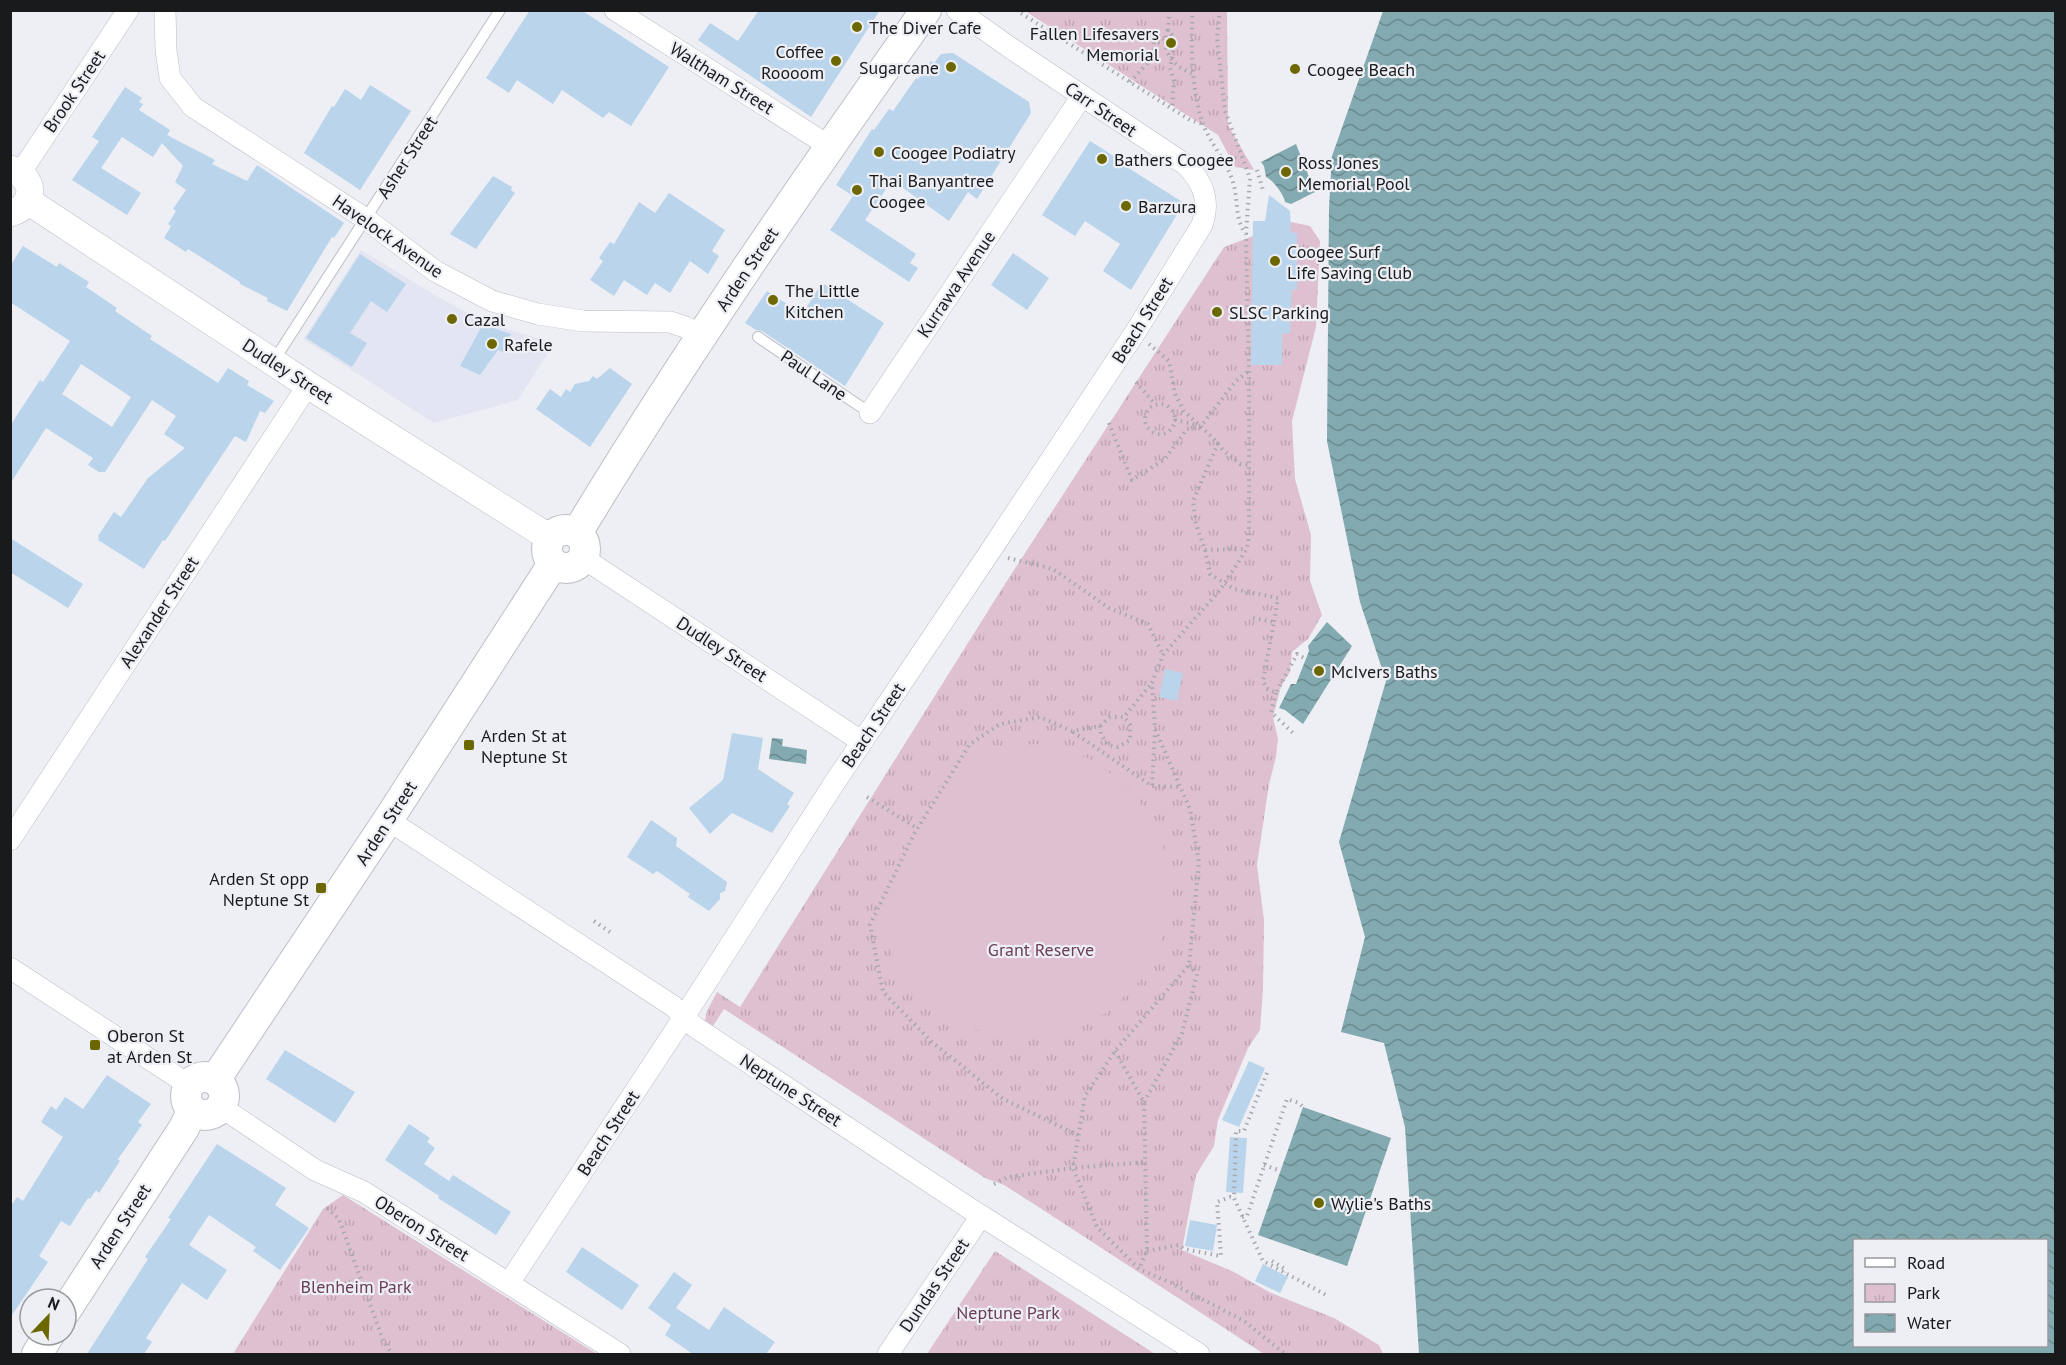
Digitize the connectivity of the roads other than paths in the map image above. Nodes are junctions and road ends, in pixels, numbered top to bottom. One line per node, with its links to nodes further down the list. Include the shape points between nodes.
1 (128, 10): 10 (street, Brook Street)
2 (165, 10): 12 (street, Havelock Avenue, via 170,78 193,107)
3 (500, 10): 12 (lane, Asher Street)
4 (615, 10): 8 (street, Waltham Street)
5 (926, 10): 8 (main road, Arden Street)
6 (957, 10): 7 (street, Carr Street)
7 (1082, 96): 9 (street, Carr Street); 17 (street, Kurrawa Avenue)
8 (829, 146): 13 (main road, Arden Street)
9 (1186, 165): 19 (street, Beach Street, via 1204,192 1205,218 1197,235)
10 (16, 171): 11 (street, via 29,184 30,192)
11 (19, 207): 15 (street, Dudley Street)
12 (366, 219): 13 (street, Havelock Avenue, via 435,271 492,301 583,321 669,322); 15 (lane, Asher Street)
13 (703, 336): 18 (main road, Arden Street)
14 (758, 337): 17 (lane, Paul Lane)
15 (272, 362): 16 (street, Dudley Street)
16 (308, 385): 18 (street, Dudley Street); 21 (street, Alexander Street)
17 (870, 413)
18 (566, 548): 19 (street, Dudley Street); 20 (main road, Arden Street)
19 (861, 741): 23 (street, Beach Street)
20 (388, 820): 23 (street, Neptune Street, via 673,1005); 24 (main road, Arden Street)
21 (10, 840)
22 (10, 968): 24 (street, Oberon Street)
23 (684, 1017): 25 (street, Neptune Street); 26 (street, Beach Street)
24 (204, 1096): 26 (street, Oberon Street, via 315,1170 364,1192); 27 (main road, Arden Street)
25 (981, 1216): 29 (street, Dundas Street); 30 (street, Neptune Street)
26 (510, 1283): 28 (street, Oberon Street)
27 (78, 1291)
28 (620, 1354)
29 (888, 1354)
30 (1199, 1354)

